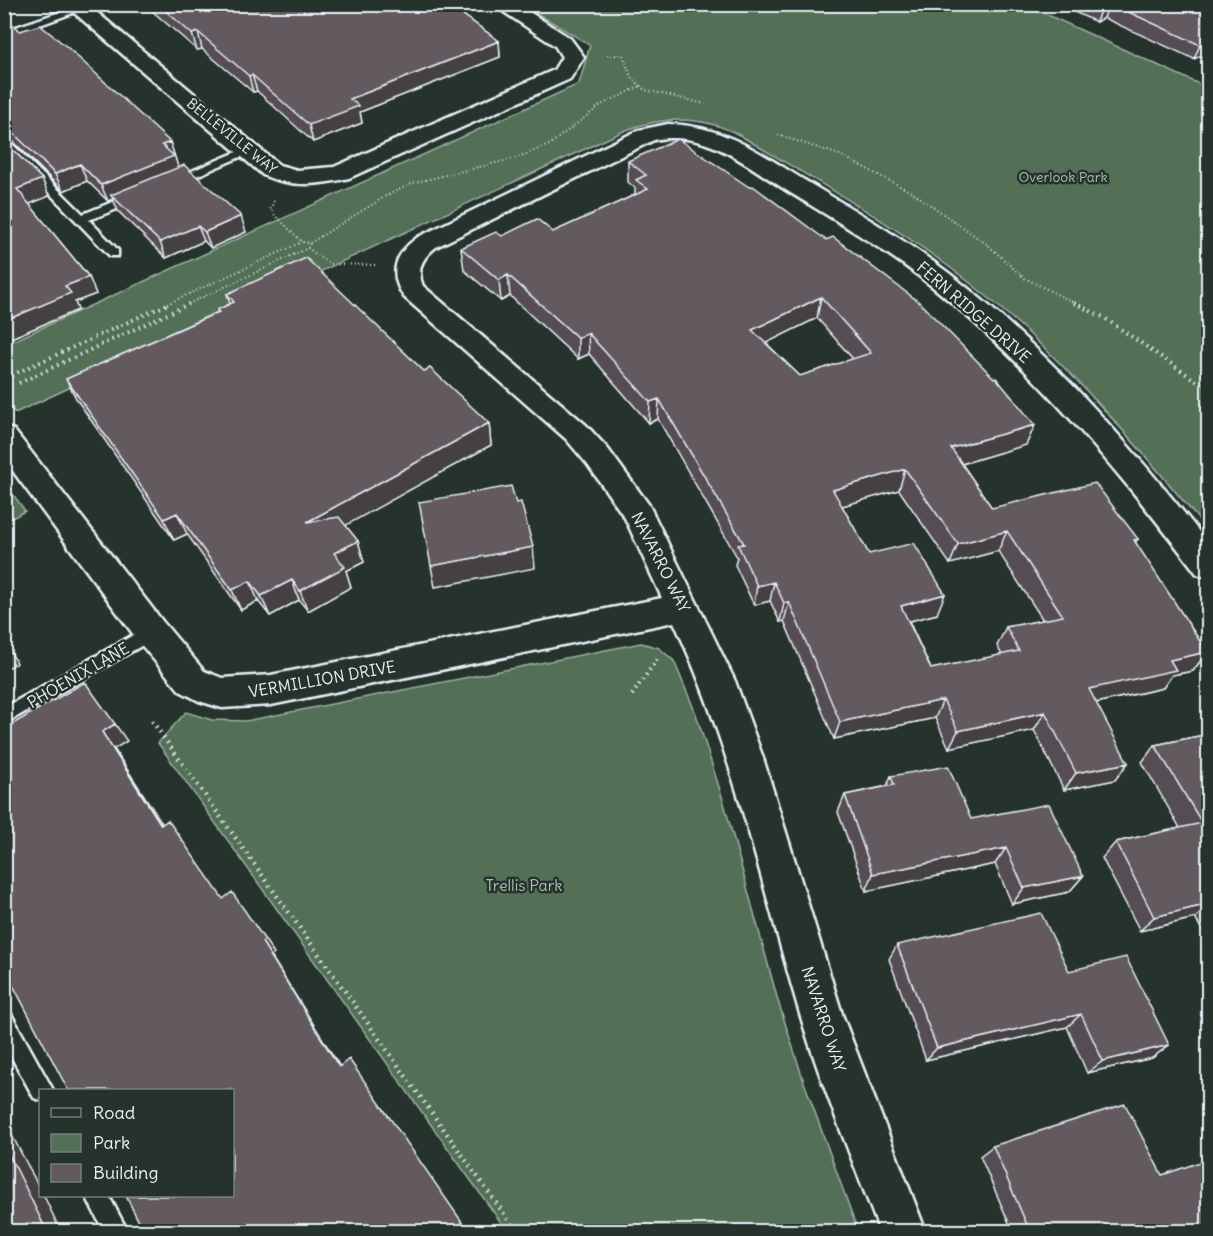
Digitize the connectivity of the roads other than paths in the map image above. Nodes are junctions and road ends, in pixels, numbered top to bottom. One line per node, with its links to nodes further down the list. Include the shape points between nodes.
1 (502, 4): 6 (street, BELLEVILLE WAY, via 563,42 573,57 567,69 554,79 341,173 291,177 271,170)
2 (76, 7): 3 (lane); 6 (street, BELLEVILLE WAY)
3 (4, 35)
4 (684, 129): 12 (street, FERN RIDGE DRIVE, via 719,139 873,232 961,297 1081,412); 13 (street, NAVARRO WAY, via 647,135 427,242 409,259 406,272 413,291 551,409 598,457 638,513)
5 (4, 139): 9 (lane)
6 (248, 151): 7 (lane)
7 (164, 186)
8 (143, 194): 9 (lane)
9 (82, 219): 10 (lane)
10 (114, 253)
11 (4, 437): 14 (street, VERMILLION DRIVE)
12 (1209, 565)
13 (684, 607): 14 (street, VERMILLION DRIVE, via 237,694 211,691 192,681); 20 (street, NAVARRO WAY, via 745,758 822,1017)
14 (151, 632): 15 (lane, PHOENIX LANE)
15 (4, 717)
16 (4, 1021): 17 (lane)
17 (41, 1089)
18 (99, 1197): 19 (lane)
19 (117, 1232)
20 (903, 1232)

